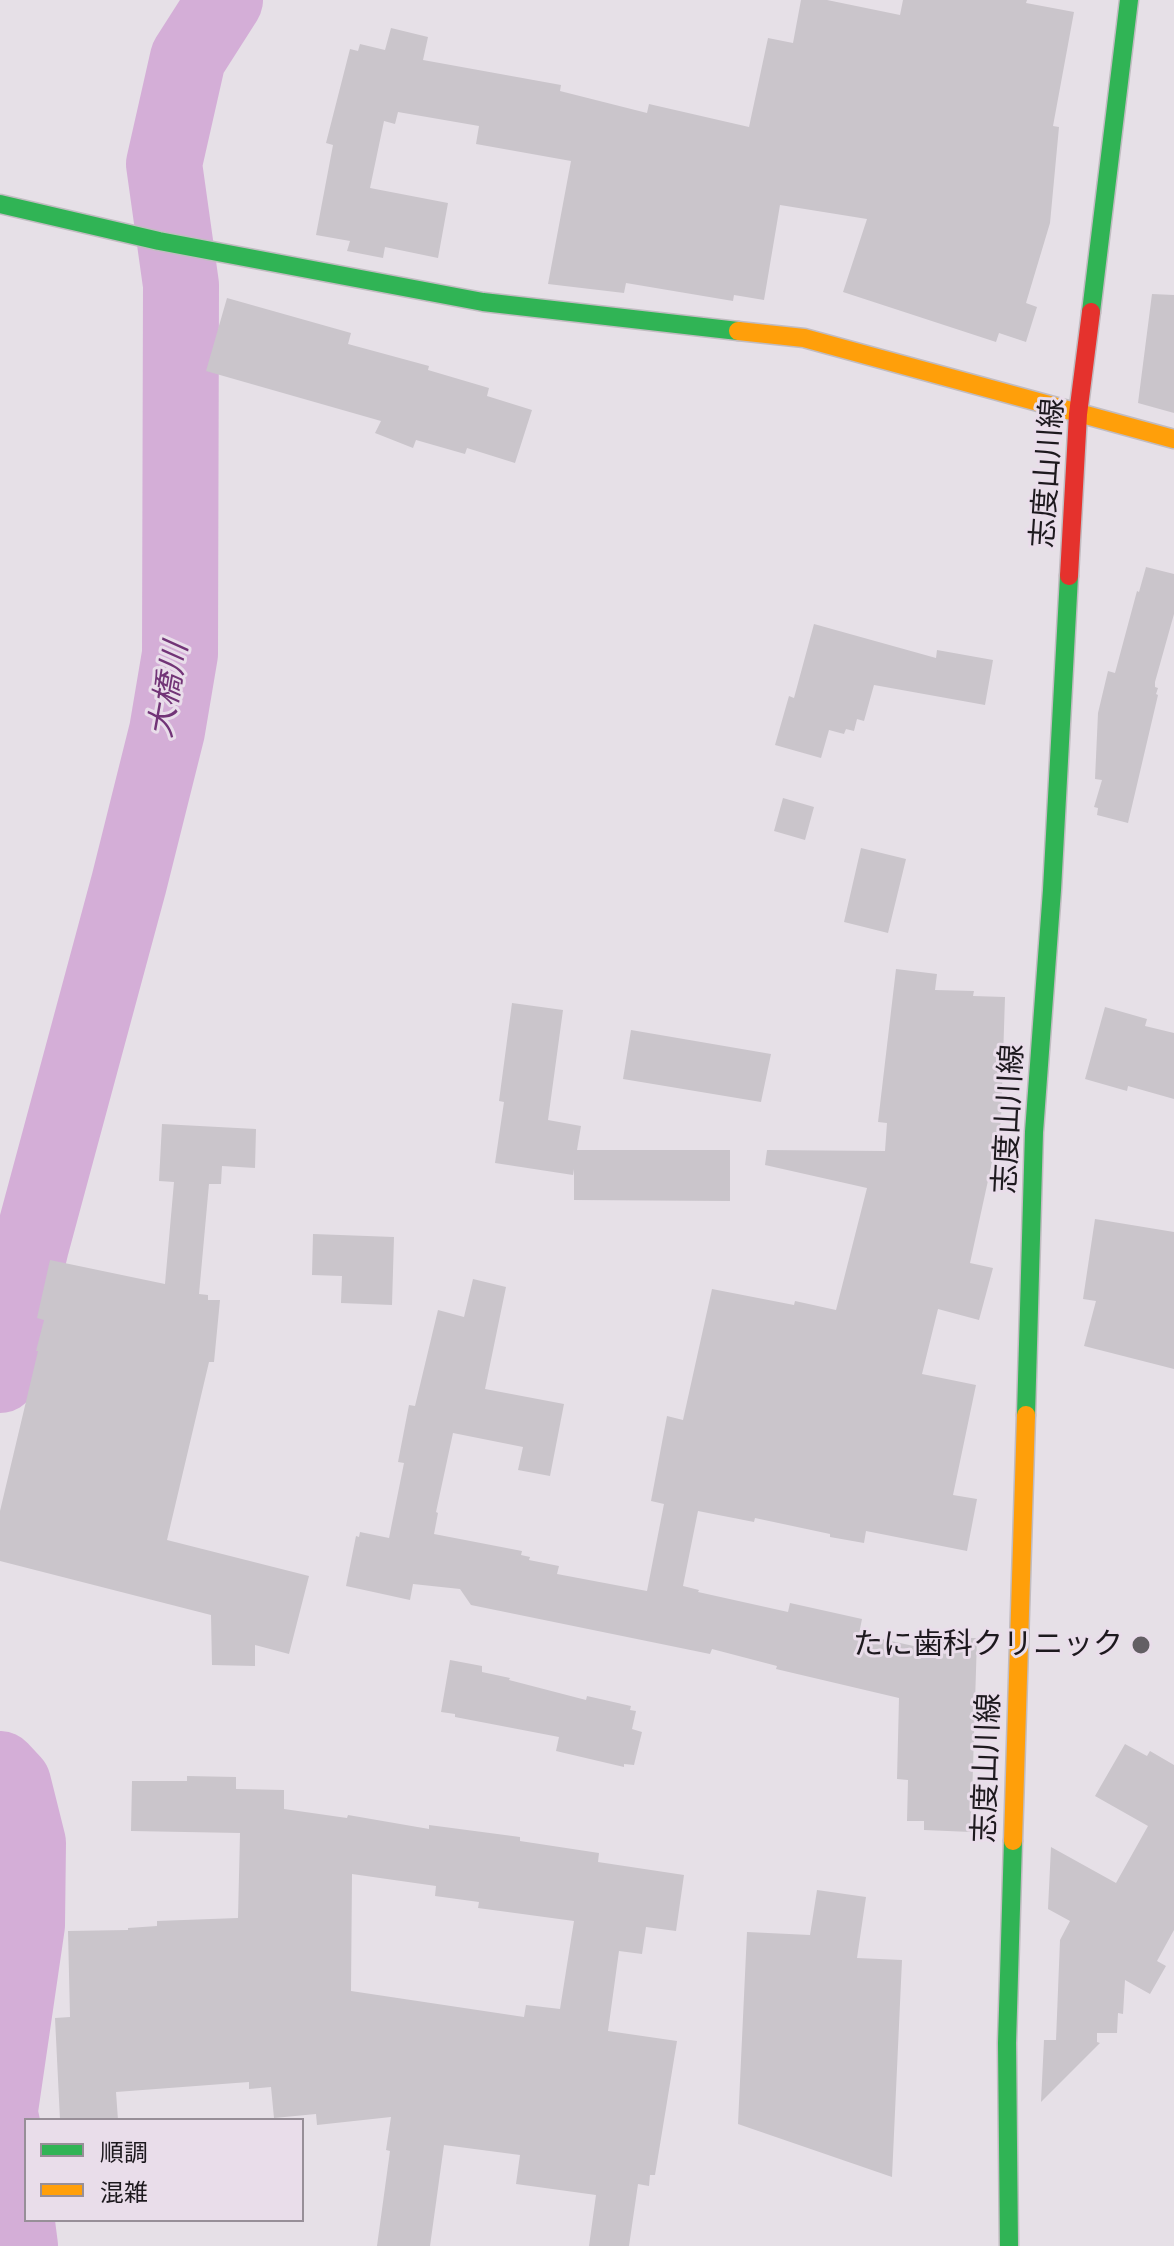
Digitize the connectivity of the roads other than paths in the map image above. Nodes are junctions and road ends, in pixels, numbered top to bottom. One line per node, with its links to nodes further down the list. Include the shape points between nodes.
1 (1129, 0): 3 (main road, 志度山川線)
2 (0, 204): 3 (main road, via 159,241 483,302 804,338)
3 (1078, 414): 4 (main road); 5 (main road, 志度山川線, via 1034,1132 1007,2043)
4 (1174, 439)
5 (1009, 2246)

